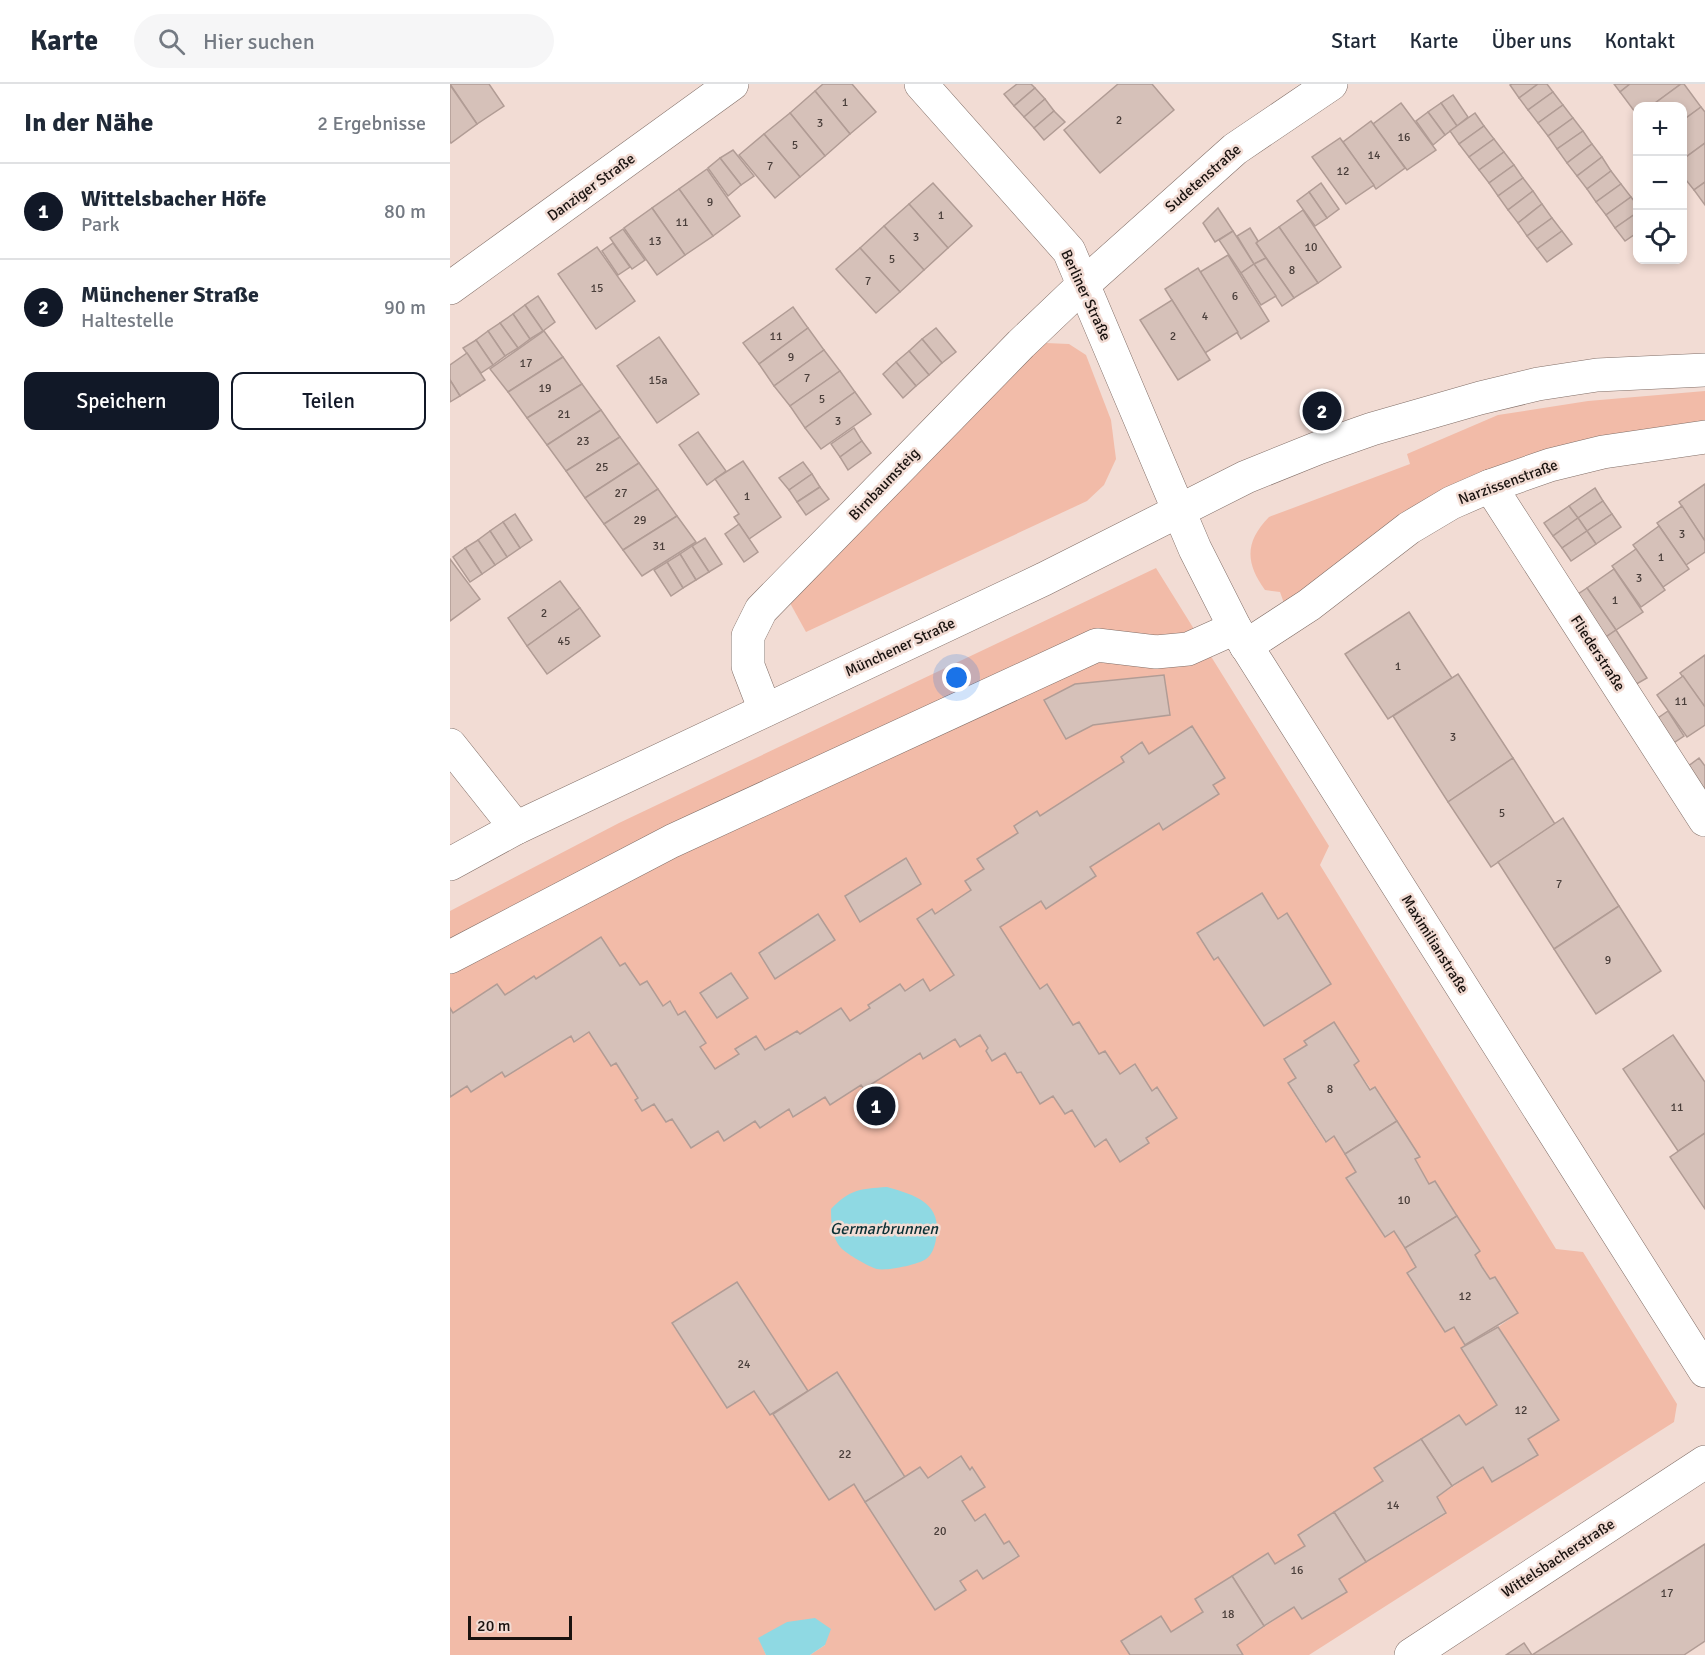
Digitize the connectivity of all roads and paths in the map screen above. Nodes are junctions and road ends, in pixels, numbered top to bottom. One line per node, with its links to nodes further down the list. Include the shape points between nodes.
1 (732, 84): 5 (street, Danziger Straße)
2 (921, 84): 4 (street, Berliner Straße, via 1069,251)
3 (1331, 84): 4 (street, Sudetenstraße, via 1235,149)
4 (1084, 284): 9 (street, Berliner Straße); 11 (street, Birnbaumsteig, via 760,610 748,636 748,666)
5 (450, 288)
6 (1705, 370): 9 (street, Münchener Straße, via 1597,375 1480,398 1318,448)
7 (1705, 437): 8 (street, Narzissenstraße, via 1603,452)
8 (1490, 486): 10 (street, Narzissenstraße, via 1409,528 1309,605); 13 (street, Fliederstraße)
9 (1179, 510): 10 (street, Maximilianstraße); 11 (street, Münchener Straße, via 1044,579)
10 (1241, 637): 16 (street, via 1156,652 1097,645 672,841); 17 (street, Maximilianstraße)
11 (765, 711): 14 (street, Münchener Straße)
12 (450, 746): 14 (street)
13 (1705, 820)
14 (516, 828): 15 (street, Münchener Straße)
15 (450, 864)
16 (450, 957)
17 (1705, 1371)
18 (1705, 1462): 19 (street, Wittelsbacherstraße)
19 (1411, 1655)

